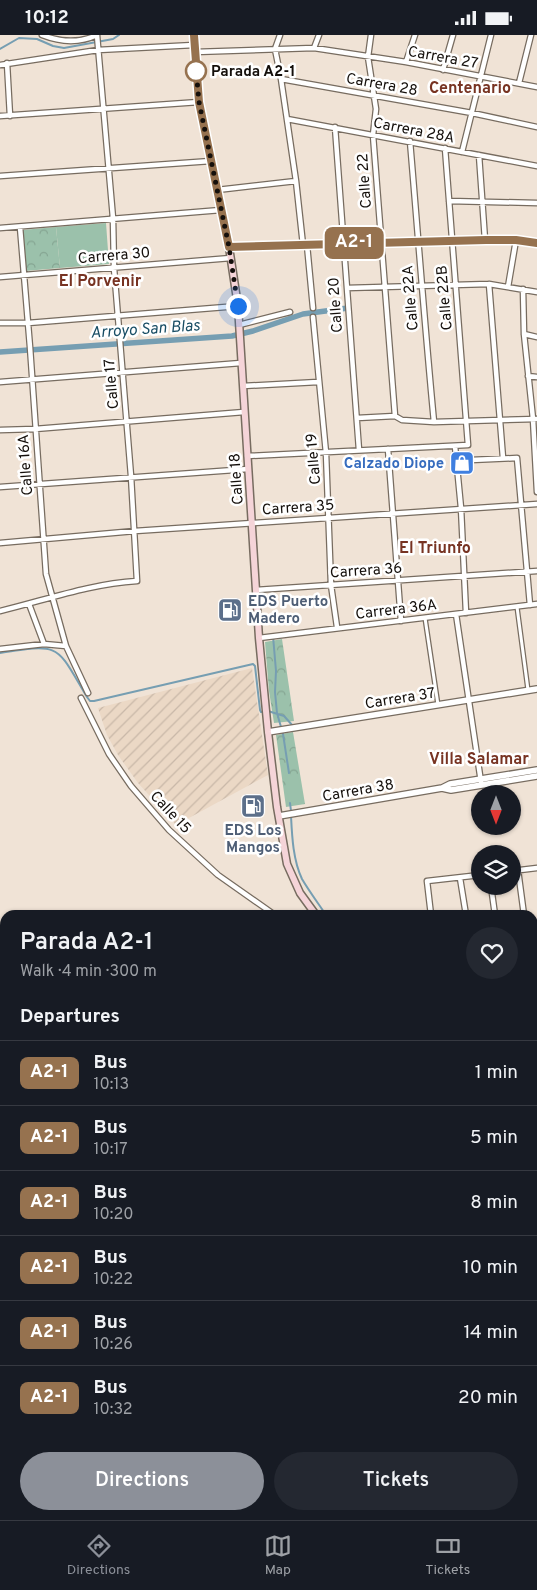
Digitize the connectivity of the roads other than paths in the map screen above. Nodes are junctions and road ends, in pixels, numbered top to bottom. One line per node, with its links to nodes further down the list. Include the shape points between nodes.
1 (42, 35): 10 (street, via 75,42)
2 (194, 35): 12 (main road, Calle 18)
3 (280, 35): 14 (street)
4 (319, 35): 13 (street)
5 (371, 35): 15 (street, Calle 22)
6 (415, 35): 16 (street)
7 (453, 35): 19 (street)
8 (491, 35): 20 (street)
9 (531, 35): 22 (street)
10 (97, 37): 11 (street, Calle 17)
11 (98, 48): 12 (street, Carrera 27); 17 (street, Carrera 27); 26 (street, Calle 17)
12 (195, 48): 14 (street, Carrera 27); 25 (main road, Calle 18)
13 (314, 48): 14 (street, Carrera 27); 15 (street, Carrera 27)
14 (275, 49): 21 (street)
15 (368, 57): 16 (street, Carrera 27); 24 (street, Calle 22)
16 (406, 62): 19 (street, Carrera 27)
17 (8, 63): 18 (street, Carrera 27); 29 (street)
18 (0, 65)
19 (444, 70): 20 (street, Carrera 27)
20 (481, 76): 22 (street, Carrera 27); 27 (street)
21 (281, 79): 24 (street, Carrera 28); 30 (street)
22 (518, 83): 23 (street, Carrera 27)
23 (537, 87)
24 (374, 95): 27 (street, Carrera 28); 33 (street, Calle 22)
25 (199, 102): 26 (street); 38 (main road, Calle 18)
26 (104, 110): 29 (street); 40 (street, Calle 17)
27 (472, 113): 32 (street, Carrera 28); 36 (street)
28 (0, 116): 29 (street)
29 (10, 116)
30 (286, 119): 31 (street, Carrera 28A); 42 (street)
31 (335, 127): 33 (street, Carrera 28A); 55 (street, Calle 20)
32 (537, 127)
33 (373, 135): 34 (street, Carrera 28A); 56 (street, Calle 22)
34 (410, 141): 35 (street, Carrera 28A); 54 (street, Calle 22A)
35 (445, 148): 36 (street, Carrera 28A); 44 (street, Calle 22B)
36 (462, 152): 37 (street, Carrera 28A)
37 (479, 155): 39 (street, Carrera 28A); 45 (street)
38 (211, 161): 40 (street); 43 (main road, Calle 18)
39 (537, 166)
40 (108, 168): 41 (street); 48 (street, Calle 17)
41 (0, 176)
42 (296, 181): 43 (street); 58 (street)
43 (217, 190): 47 (main road, Calle 18)
44 (449, 201): 45 (street); 53 (street, Calle 22B)
45 (482, 201): 46 (street); 51 (street)
46 (537, 203)
47 (221, 210): 48 (street); 59 (main road, Calle 18)
48 (113, 218): 49 (street); 61 (street, Calle 17)
49 (20, 227): 50 (street); 62 (street, Calle 16A)
50 (0, 228)
51 (486, 240): 52 (street); 53 (street)
52 (516, 240): 57 (street); 68 (street)
53 (452, 241): 54 (street); 65 (street, Calle 22B)
54 (419, 242): 56 (street); 67 (street, Calle 22A)
55 (343, 243): 56 (street); 58 (street); 69 (street, Calle 20)
56 (381, 243): 66 (street, Calle 22)
57 (537, 243)
58 (305, 245): 59 (street); 73 (street)
59 (229, 247): 60 (main road, Calle 18)
60 (231, 258): 61 (street, Carrera 30); 72 (main road, Calle 18)
61 (114, 268): 62 (street, Carrera 30); 75 (street, Calle 17)
62 (24, 276): 63 (street, Carrera 30); 78 (street, Calle 16A)
63 (0, 277)
64 (489, 284): 65 (street); 68 (street); 93 (street)
65 (455, 285): 67 (street); 97 (street, Calle 22B)
66 (385, 287): 67 (street); 69 (street); 91 (street, Calle 22)
67 (421, 287): 96 (street, Calle 22A)
68 (508, 287): 70 (street)
69 (347, 288): 92 (street, Calle 20)
70 (523, 289): 71 (street); 80 (street)
71 (537, 291)
72 (238, 306): 75 (street); 79 (main road, Calle 18)
73 (313, 309)
74 (290, 312): 79 (street)
75 (118, 316): 78 (street); 83 (street, Calle 17)
76 (313, 317): 88 (street, Calle 19)
77 (0, 323): 78 (street)
78 (28, 323): 86 (street, Calle 16A)
79 (240, 327): 82 (main road, Calle 18)
80 (524, 334): 81 (street); 84 (street)
81 (537, 337)
82 (241, 363): 83 (street); 89 (main road, Calle 18)
83 (123, 373): 86 (street); 95 (street, Calle 17)
84 (528, 376): 85 (street); 94 (street)
85 (537, 377)
86 (33, 381): 87 (street); 98 (street, Calle 16A)
87 (0, 382)
88 (318, 382): 89 (street); 103 (street, Calle 19)
89 (243, 387): 90 (main road, Calle 18)
90 (244, 412): 95 (street); 104 (main road, Calle 18)
91 (396, 416): 92 (street); 96 (street, via 402,420)
92 (357, 418): 102 (street, Calle 20)
93 (499, 419): 94 (street); 97 (street); 105 (street)
94 (535, 419): 107 (street)
95 (127, 421): 98 (street); 109 (street, Calle 17)
96 (434, 422): 97 (street)
97 (466, 422): 100 (street, Calle 22B, via 468,445)
98 (35, 429): 99 (street); 110 (street, Calle 16A)
99 (0, 430)
100 (455, 446): 101 (street); 115 (street)
101 (388, 449): 102 (street); 116 (street)
102 (359, 450): 103 (street)
103 (326, 453): 104 (street); 117 (street, Calle 19)
104 (247, 456): 108 (main road, Calle 18)
105 (503, 458): 106 (street); 114 (street, via 517,458)
106 (471, 460)
107 (536, 460): 112 (street)
108 (248, 469): 109 (street); 118 (main road, Calle 18)
109 (131, 476): 110 (street); 119 (street, Calle 17)
110 (39, 483): 111 (street); 120 (street, Calle 16A)
111 (0, 487)
112 (537, 492)
113 (537, 504): 114 (street, Carrera 35)
114 (521, 505): 115 (street, Carrera 35); 122 (street)
115 (461, 508): 116 (street, Carrera 35); 124 (street)
116 (393, 513): 117 (street, Carrera 35); 125 (street)
117 (330, 518): 118 (street, Carrera 35); 126 (street, Calle 19)
118 (252, 523): 119 (street, Carrera 35); 127 (main road, Calle 18)
119 (135, 531): 120 (street, Carrera 35); 128 (street, Calle 17, via 137,581 97,585)
120 (44, 539): 121 (street, Carrera 35); 128 (street, Calle 16A)
121 (0, 543)
122 (528, 571): 123 (street, Carrera 36); 124 (street, Carrera 36); 131 (street)
123 (537, 571)
124 (464, 576): 125 (street, Carrera 36); 134 (street)
125 (397, 580): 126 (street, Carrera 36); 137 (street)
126 (332, 585): 127 (street, Carrera 36); 138 (street, Calle 19)
127 (256, 590): 139 (main road, Calle 18)
128 (51, 596): 129 (street); 141 (street, Calle 16A)
129 (29, 604): 133 (street); 140 (street)
130 (537, 604): 131 (street, Carrera 36A)
131 (530, 605): 132 (street, Carrera 36A)
132 (517, 607): 134 (street, Carrera 36A); 144 (street)
133 (0, 611)
134 (466, 613): 135 (street, Carrera 36A)
135 (456, 614): 136 (street, Carrera 36A); 147 (street)
136 (425, 618): 137 (street, Carrera 36A); 148 (street)
137 (401, 621): 138 (street, Carrera 36A)
138 (339, 628): 139 (street, Carrera 36A)
139 (259, 638): 149 (main road, Calle 18)
140 (44, 644): 141 (street); 142 (street)
141 (66, 646): 145 (street, Calle 16A)
142 (0, 649)
143 (537, 689): 144 (street, Carrera 37)
144 (528, 690): 147 (street, Carrera 37)
145 (88, 693)
146 (81, 698): 160 (street, Calle 15, via 109,754 131,786 169,830 218,875)
147 (468, 700): 148 (street, Carrera 37); 152 (street)
148 (438, 705): 149 (street, Carrera 37)
149 (268, 732): 153 (main road, Calle 18)
150 (537, 770): 152 (street, Carrera 38)
151 (537, 776): 152 (street, Carrera 38)
152 (481, 782): 153 (street, Carrera 38, via 450,784)
153 (279, 816): 161 (main road, Calle 18, via 286,865)
154 (537, 868): 155 (street)
155 (521, 870)
156 (471, 876): 157 (street)
157 (460, 878): 162 (street, via 427,881); 163 (street)
158 (492, 895): 164 (street)
159 (520, 895): 165 (street)
160 (268, 910)
161 (312, 910)
162 (430, 910)
163 (465, 910)
164 (494, 910)
165 (523, 910)

